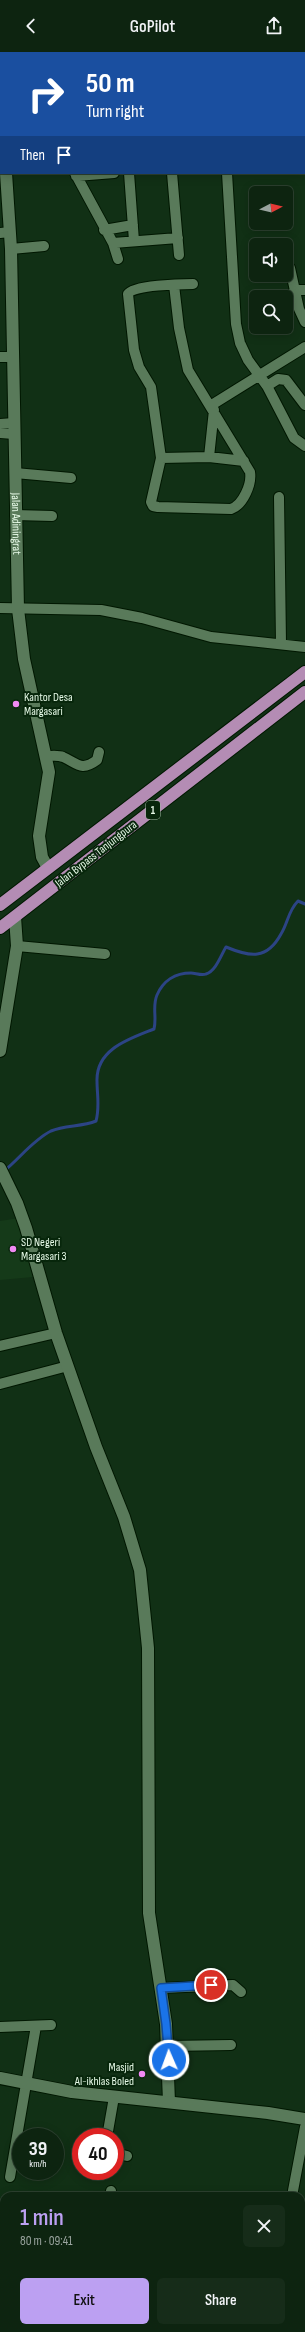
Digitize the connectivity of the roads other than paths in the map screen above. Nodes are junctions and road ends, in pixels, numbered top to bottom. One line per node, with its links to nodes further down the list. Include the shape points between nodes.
1 (6, 174): 8 (street, Jalan Adiningrat)
2 (75, 174): 7 (street)
3 (129, 174): 6 (street)
4 (172, 174): 9 (street)
5 (227, 174): 25 (street, via 236,324 243,351)
6 (133, 225): 7 (street); 10 (street)
7 (104, 230): 11 (street)
8 (5, 232): 13 (street, Jalan Adiningrat)
9 (178, 238): 10 (street); 14 (street)
10 (134, 241): 11 (street)
11 (113, 243): 15 (street)
12 (44, 246): 13 (street)
13 (11, 249): 24 (street, Jalan Adiningrat)
14 (179, 255)
15 (118, 259)
16 (293, 282): 19 (street)
17 (193, 284): 18 (street)
18 (174, 285): 28 (street, via 184,358 196,384); 33 (street, via 134,289 128,294 134,350 139,367 151,387)
19 (294, 290): 20 (street); 21 (street)
20 (305, 290)
21 (305, 322)
22 (305, 347): 25 (street)
23 (0, 357): 24 (street)
24 (13, 357): 30 (street, Jalan Adiningrat)
25 (260, 375): 26 (street); 28 (street)
26 (267, 386): 27 (street, via 278,379 286,380); 32 (street, via 294,438)
27 (305, 405)
28 (212, 408): 34 (street); 35 (street)
29 (0, 424): 30 (street)
30 (14, 429): 31 (street); 36 (street, Jalan Adiningrat)
31 (0, 433)
32 (305, 446)
33 (161, 458): 34 (street); 35 (street, via 151,502 153,506 158,507 235,508 240,503 251,476)
34 (209, 458): 35 (street)
35 (244, 461)
36 (15, 473): 37 (street); 39 (street, Jalan Adiningrat)
37 (71, 478)
38 (279, 497): 43 (street)
39 (15, 515): 40 (street); 42 (street, Jalan Adiningrat)
40 (52, 516)
41 (0, 608): 42 (street)
42 (18, 609): 43 (street, via 101,610 142,618 211,637); 48 (street, Jalan Adiningrat, via 24,659)
43 (280, 644): 44 (street)
44 (305, 647)
45 (305, 672): 49 (highway, Jalan Bypass Tanjungpura / 1)
46 (305, 692): 51 (highway, Jalan Bypass Tanjungpura / 1)
47 (99, 752): 48 (street, via 97,760 86,766 77,766 61,756)
48 (47, 756): 49 (street, Jalan Adiningrat, via 48,787 39,836 42,857)
49 (48, 868): 50 (highway, Jalan Bypass Tanjungpura / 1)
50 (0, 905)
51 (15, 917): 52 (highway, Jalan Bypass Tanjungpura / 1); 53 (street)
52 (0, 928)
53 (17, 946): 54 (street); 55 (street)
54 (105, 954)
55 (0, 1051)
56 (0, 1168): 57 (street, via 26,1228)
57 (56, 1333): 58 (street); 59 (street)
58 (0, 1346)
59 (68, 1366): 60 (street); 61 (street, via 124,1517 140,1570 148,1648 149,1913)
60 (0, 1384)
61 (161, 1988): 62 (street, via 233,1985); 67 (street)
62 (241, 1992)
63 (52, 2025): 64 (street)
64 (36, 2026): 65 (street); 69 (street)
65 (0, 2027)
66 (231, 2045): 67 (street)
67 (169, 2046): 71 (street)
68 (0, 2078): 69 (street)
69 (28, 2083): 70 (street); 77 (street)
70 (114, 2097): 71 (street); 74 (street)
71 (169, 2102): 72 (street)
72 (305, 2119)
73 (305, 2127): 78 (street)
74 (109, 2128)
75 (124, 2155): 76 (street)
76 (127, 2156)
77 (10, 2177)
78 (293, 2192)

